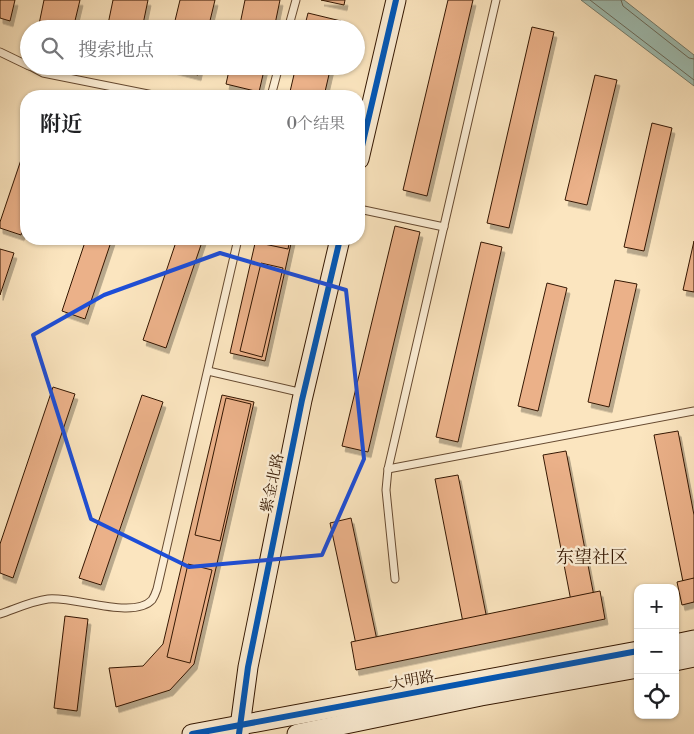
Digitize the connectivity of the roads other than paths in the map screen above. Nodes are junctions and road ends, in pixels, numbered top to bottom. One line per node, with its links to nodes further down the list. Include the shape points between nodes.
1 (296, 0): 4 (lane)
2 (396, 0): 11 (street)
3 (496, 0): 13 (lane)
4 (290, 20)
5 (0, 52): 6 (lane)
6 (20, 62)
7 (53, 75): 9 (lane)
8 (277, 75): 10 (lane)
9 (128, 90)
10 (273, 90)
11 (365, 133)
12 (365, 211): 13 (lane)
13 (444, 227): 19 (lane)
14 (237, 245): 16 (lane)
15 (339, 245): 17 (street, 紫金北路)
16 (208, 371): 17 (lane); 21 (lane, via 152,599 130,609 48,599)
17 (303, 393): 28 (street, 紫金北路, via 248,667)
18 (694, 411): 19 (lane)
19 (388, 469): 20 (lane, via 386,490)
20 (395, 579)
21 (0, 614)
22 (694, 640): 23 (street)
23 (679, 643)
24 (634, 652): 28 (street, 大明路)
25 (694, 657): 26 (street)
26 (679, 660)
27 (634, 669): 30 (street, 大明路)
28 (239, 729): 29 (street, 大明路)
29 (192, 734)
30 (297, 734)

